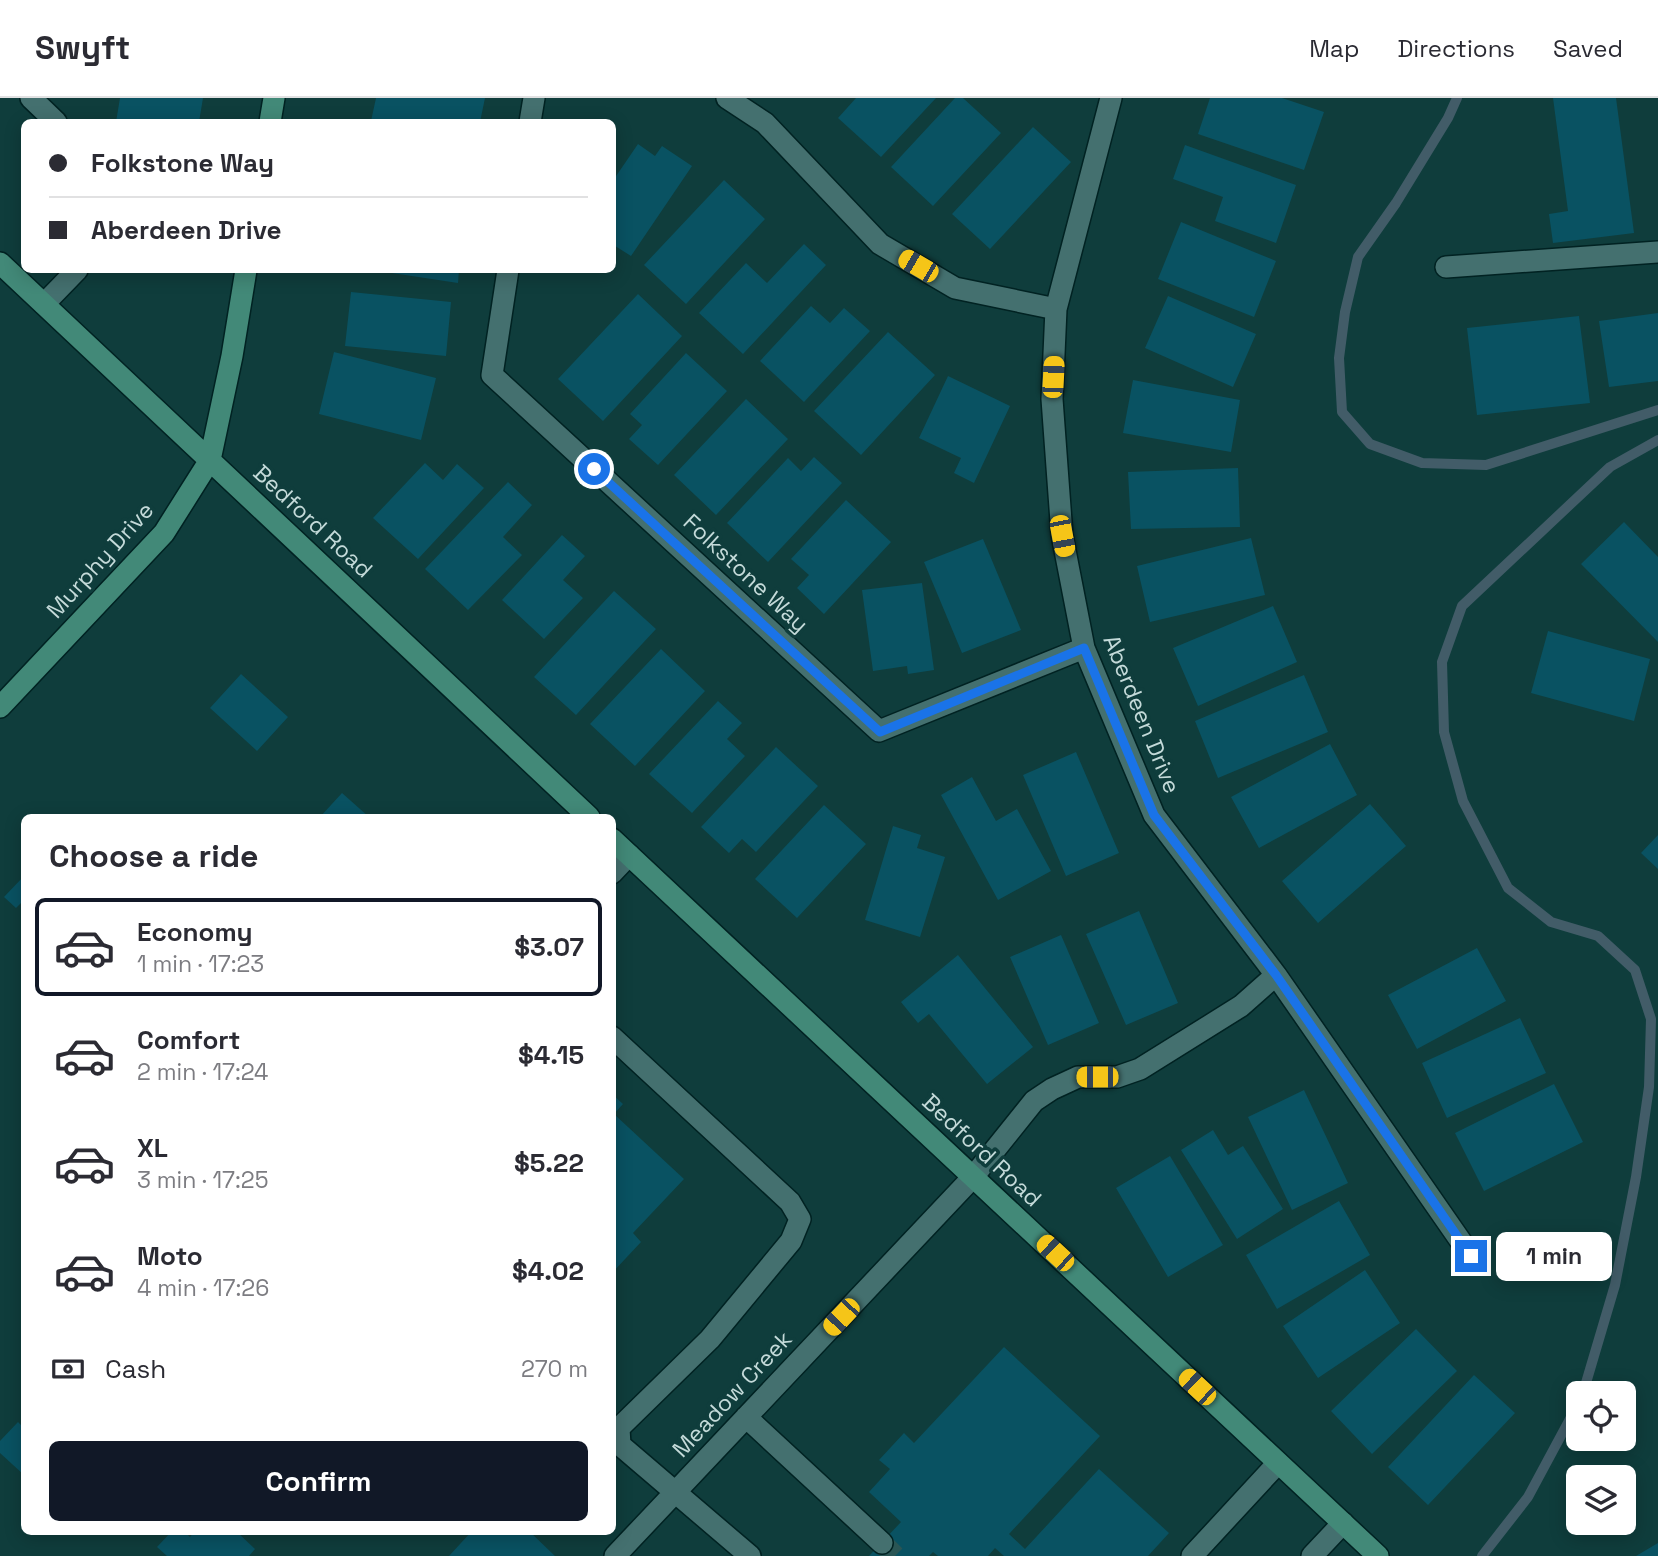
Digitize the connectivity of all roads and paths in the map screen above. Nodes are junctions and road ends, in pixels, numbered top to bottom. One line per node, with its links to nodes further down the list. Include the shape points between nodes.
1 (30, 98): 6 (street)
2 (274, 98): 7 (main road)
3 (534, 98): 8 (street)
4 (727, 98): 16 (street, via 765,123 880,244 955,288)
5 (1111, 98): 16 (street, Aberdeen Drive)
6 (53, 119)
7 (270, 119)
8 (530, 119)
9 (1658, 252): 11 (street)
10 (0, 263): 15 (main road, Bedford Road)
11 (1446, 267)
12 (74, 273): 15 (street)
13 (246, 273): 17 (main road, Murphy Drive)
14 (508, 273): 18 (street, Folkstone Way, via 492,375 880,732)
15 (44, 304): 17 (main road, Bedford Road)
16 (1056, 309): 18 (street, Aberdeen Drive, via 1052,399 1062,536)
17 (210, 460): 19 (main road, Murphy Drive, via 164,533); 20 (main road, Bedford Road)
18 (1084, 648): 24 (street, Aberdeen Drive, via 1154,815)
19 (0, 707)
20 (586, 814)
21 (616, 843): 22 (main road, Bedford Road)
22 (629, 855): 23 (street); 26 (main road, Bedford Road)
23 (616, 869)
24 (1276, 975): 26 (street, Meadow Creek, via 1241,1006 1140,1069 1117,1077 1078,1077 1034,1101); 27 (street, Aberdeen Drive)
25 (616, 1041): 30 (street, via 790,1202 800,1219 791,1241 710,1339 619,1428 620,1445)
26 (973, 1177): 28 (street, Meadow Creek); 29 (main road, Bedford Road)
27 (1471, 1256)
28 (746, 1417): 30 (street, Meadow Creek); 32 (street)
29 (1278, 1463): 31 (main road, Bedford Road); 35 (street)
30 (674, 1493): 33 (street, Meadow Creek); 34 (street)
31 (1343, 1523): 36 (street); 37 (main road, Bedford Road)
32 (882, 1543)
33 (615, 1556)
34 (750, 1556)
35 (1192, 1556)
36 (1312, 1556)
37 (1378, 1556)

